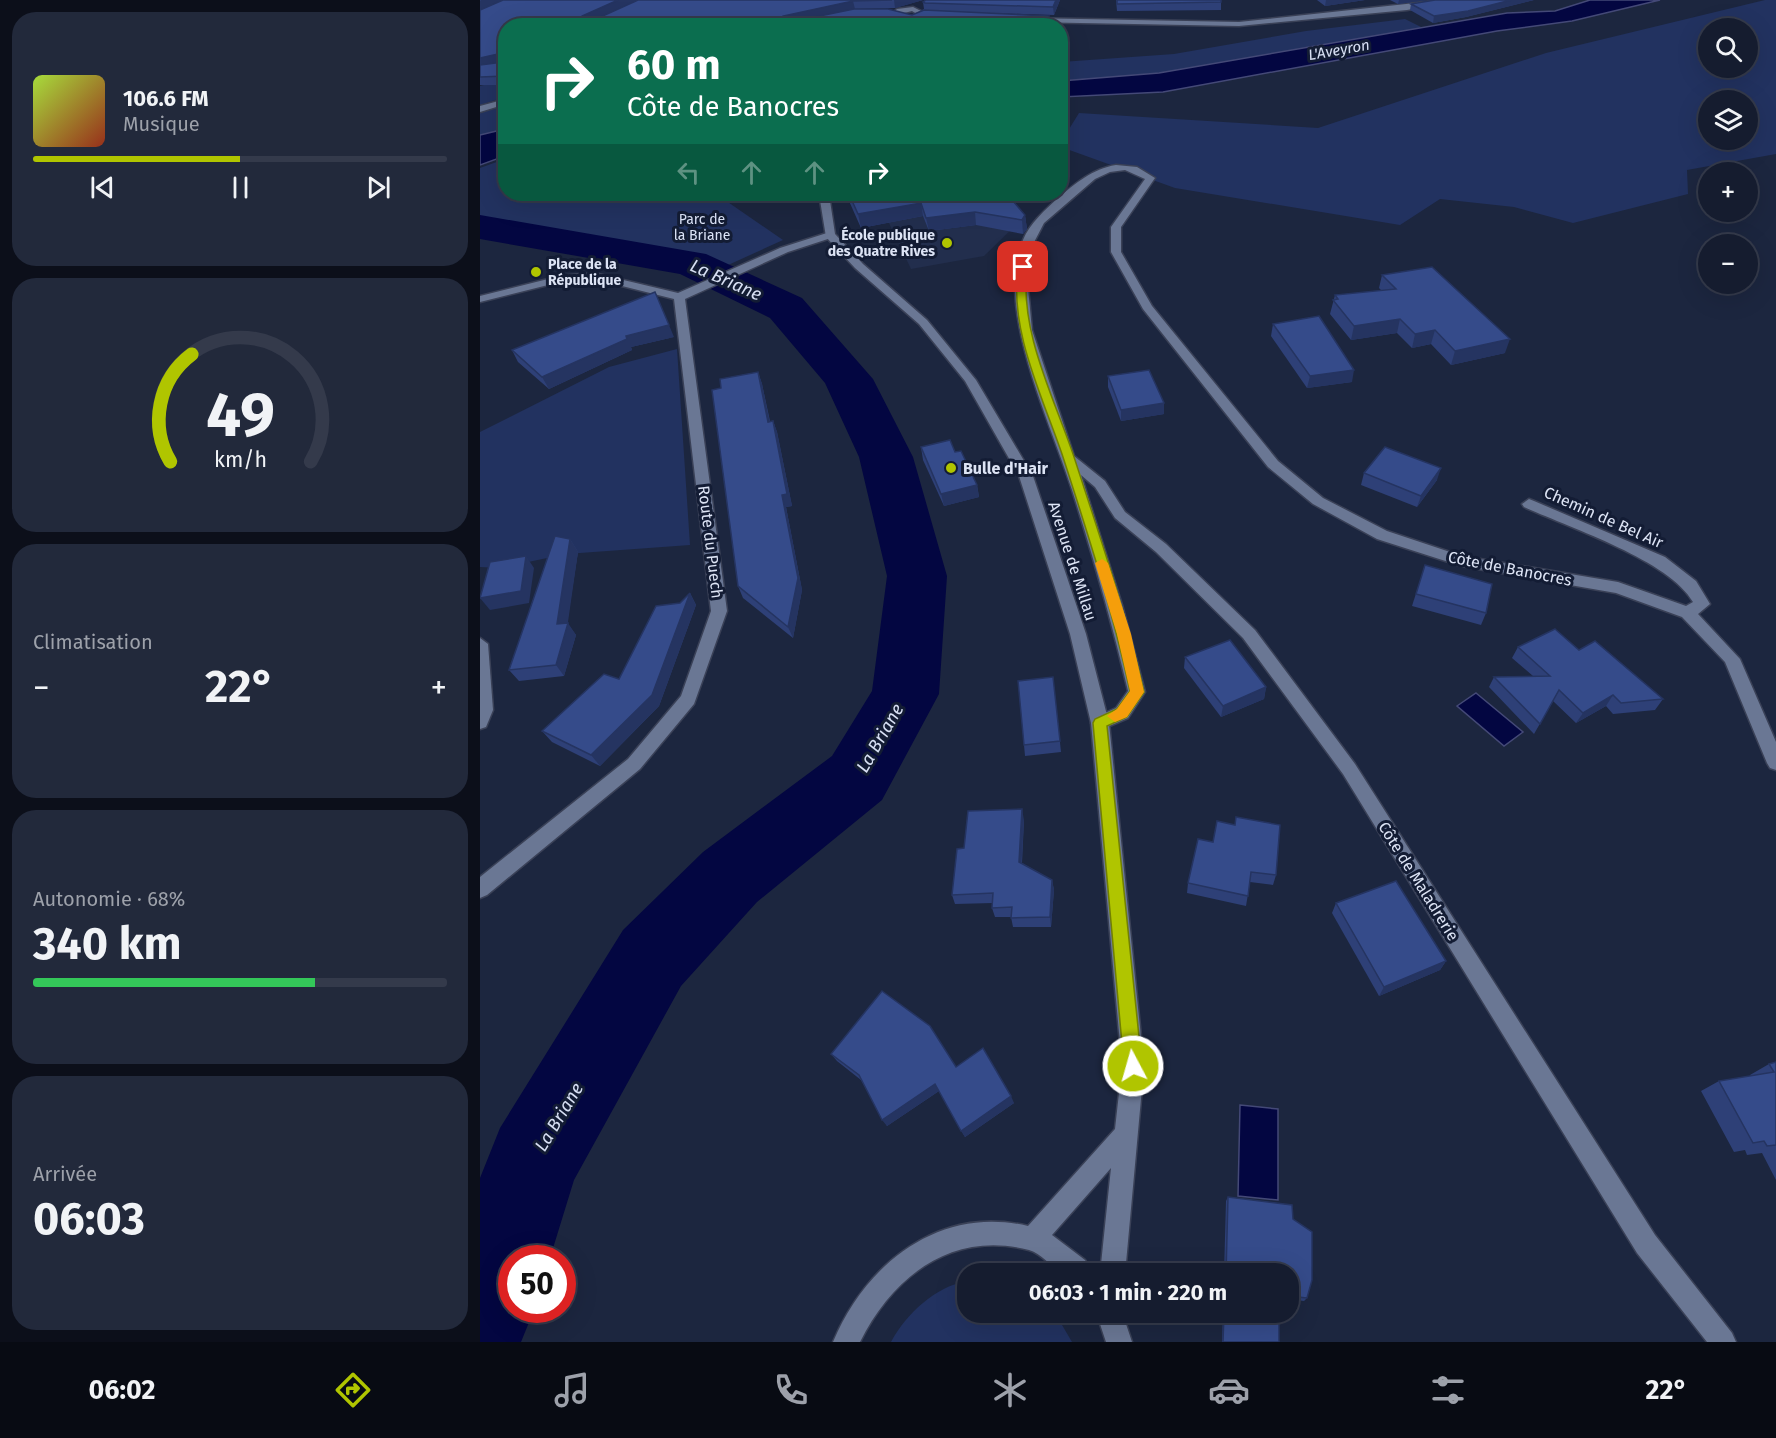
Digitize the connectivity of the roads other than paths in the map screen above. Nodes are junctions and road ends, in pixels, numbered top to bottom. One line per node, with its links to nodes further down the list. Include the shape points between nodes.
1 (1456, 0): 7 (street, via 1237,24)
2 (928, 4): 3 (street)
3 (919, 12): 4 (street); 5 (street); 6 (street)
4 (934, 15)
5 (896, 17)
6 (912, 18)
7 (1068, 22)
8 (498, 103): 9 (street)
9 (480, 109)
10 (1068, 196): 18 (street, Côte de Banocres, via 1096,172 1115,167 1141,171 1150,178 1116,227 1116,252 1147,307 1214,392 1273,464 1318,501 1382,535 1461,561 1618,588)
11 (825, 201): 13 (street)
12 (1063, 201): 16 (street, Côte de Banocres, via 1041,220 1025,248 1020,287 1030,349)
13 (830, 235): 14 (street, via 809,240); 21 (street, Avenue de Millau, via 923,322 970,380 1026,476 1078,634)
14 (685, 294): 15 (street, via 594,276 560,279); 23 (street, Route du Puech, via 719,611 688,699 634,764)
15 (480, 299)
16 (1069, 458): 21 (street, via 1124,634 1137,692 1122,713); 31 (street, Côte de Maladrerie, via 1100,484 1120,515 1161,548 1249,634 1349,769 1646,1244)
17 (1529, 504): 18 (street, Chemin de Bel Air, via 1660,561 1691,585 1702,604)
18 (1688, 613): 22 (street, Côte de Banocres, via 1732,659)
19 (480, 644): 20 (street, via 484,710)
20 (480, 722)
21 (1100, 723): 24 (street, Avenue de Millau, via 1133,1066)
22 (1776, 763)
23 (480, 889)
24 (1124, 1136): 25 (street); 27 (street, Avenue de Millau)
25 (1032, 1239): 26 (street); 29 (street, via 986,1232 938,1243 893,1272 856,1318)
26 (1070, 1263)
27 (1113, 1263)
28 (1113, 1323): 30 (street)
29 (846, 1342)
30 (1119, 1342)
31 (1723, 1342)

